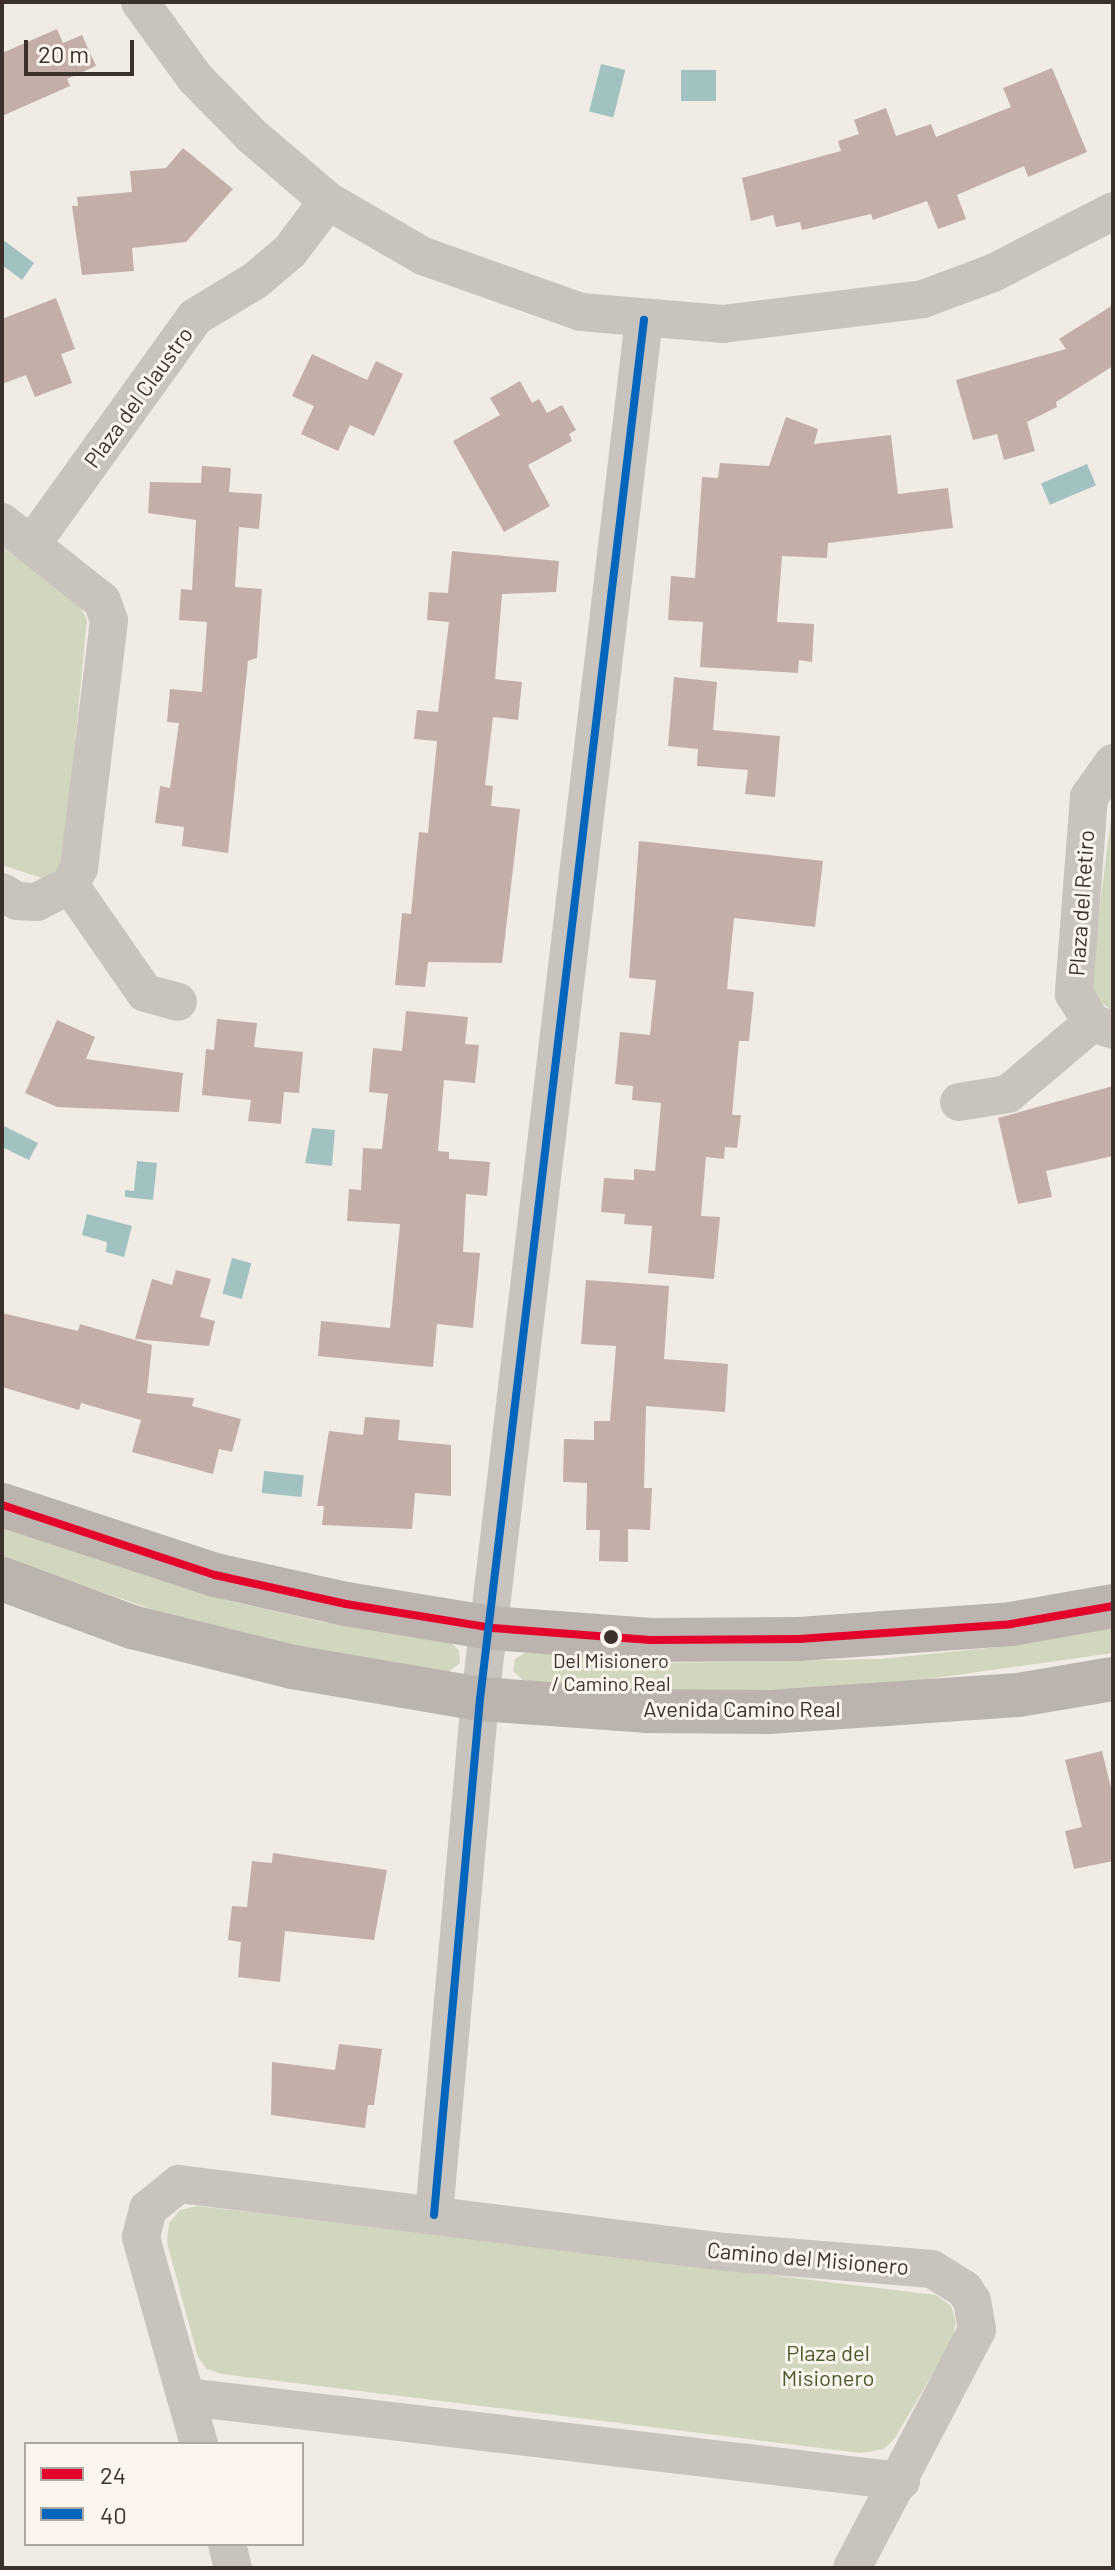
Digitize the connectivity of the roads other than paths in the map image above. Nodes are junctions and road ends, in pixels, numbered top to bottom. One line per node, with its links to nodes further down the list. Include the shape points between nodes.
1 (140, 2): 2 (street, via 195,78)
2 (328, 201): 4 (street, via 423,256 581,312); 6 (street, Plaza del Claustro, via 290,251 256,280 195,317)
3 (1113, 211): 4 (street, via 993,273 923,299 723,324)
4 (644, 320): 16 (street)
5 (2, 522): 6 (street)
6 (32, 544): 8 (street, via 102,601 109,620 79,868)
7 (1113, 763): 11 (street, Plaza del Retiro, via 1089,797 1074,994)
8 (70, 885): 9 (street, via 37,902 17,901); 10 (street, via 145,993)
9 (2, 892)
10 (178, 1002)
11 (1103, 1026): 12 (street, via 1008,1094)
12 (959, 1102)
13 (2, 1505): 16 (main road, via 215,1575)
14 (2, 1579): 18 (main road, Avenida Camino Real, via 132,1627 293,1667)
15 (1113, 1606): 16 (main road, via 1011,1624 799,1639 651,1640)
16 (492, 1628): 18 (street)
17 (1113, 1679): 18 (main road, Avenida Camino Real, via 1003,1696 769,1712 646,1711)
18 (480, 1699): 19 (street)
19 (434, 2215): 20 (street, Camino del Misionero, via 191,2182 167,2190 148,2209 141,2237); 22 (street, Camino del Misionero, via 725,2252 932,2269 953,2278 972,2301 977,2330)
20 (187, 2397): 21 (street, Camino del Misionero); 22 (street)
21 (198, 2442)
22 (901, 2481): 25 (street, Camino del Misionero)
23 (228, 2546): 24 (street)
24 (233, 2568)
25 (852, 2568)

